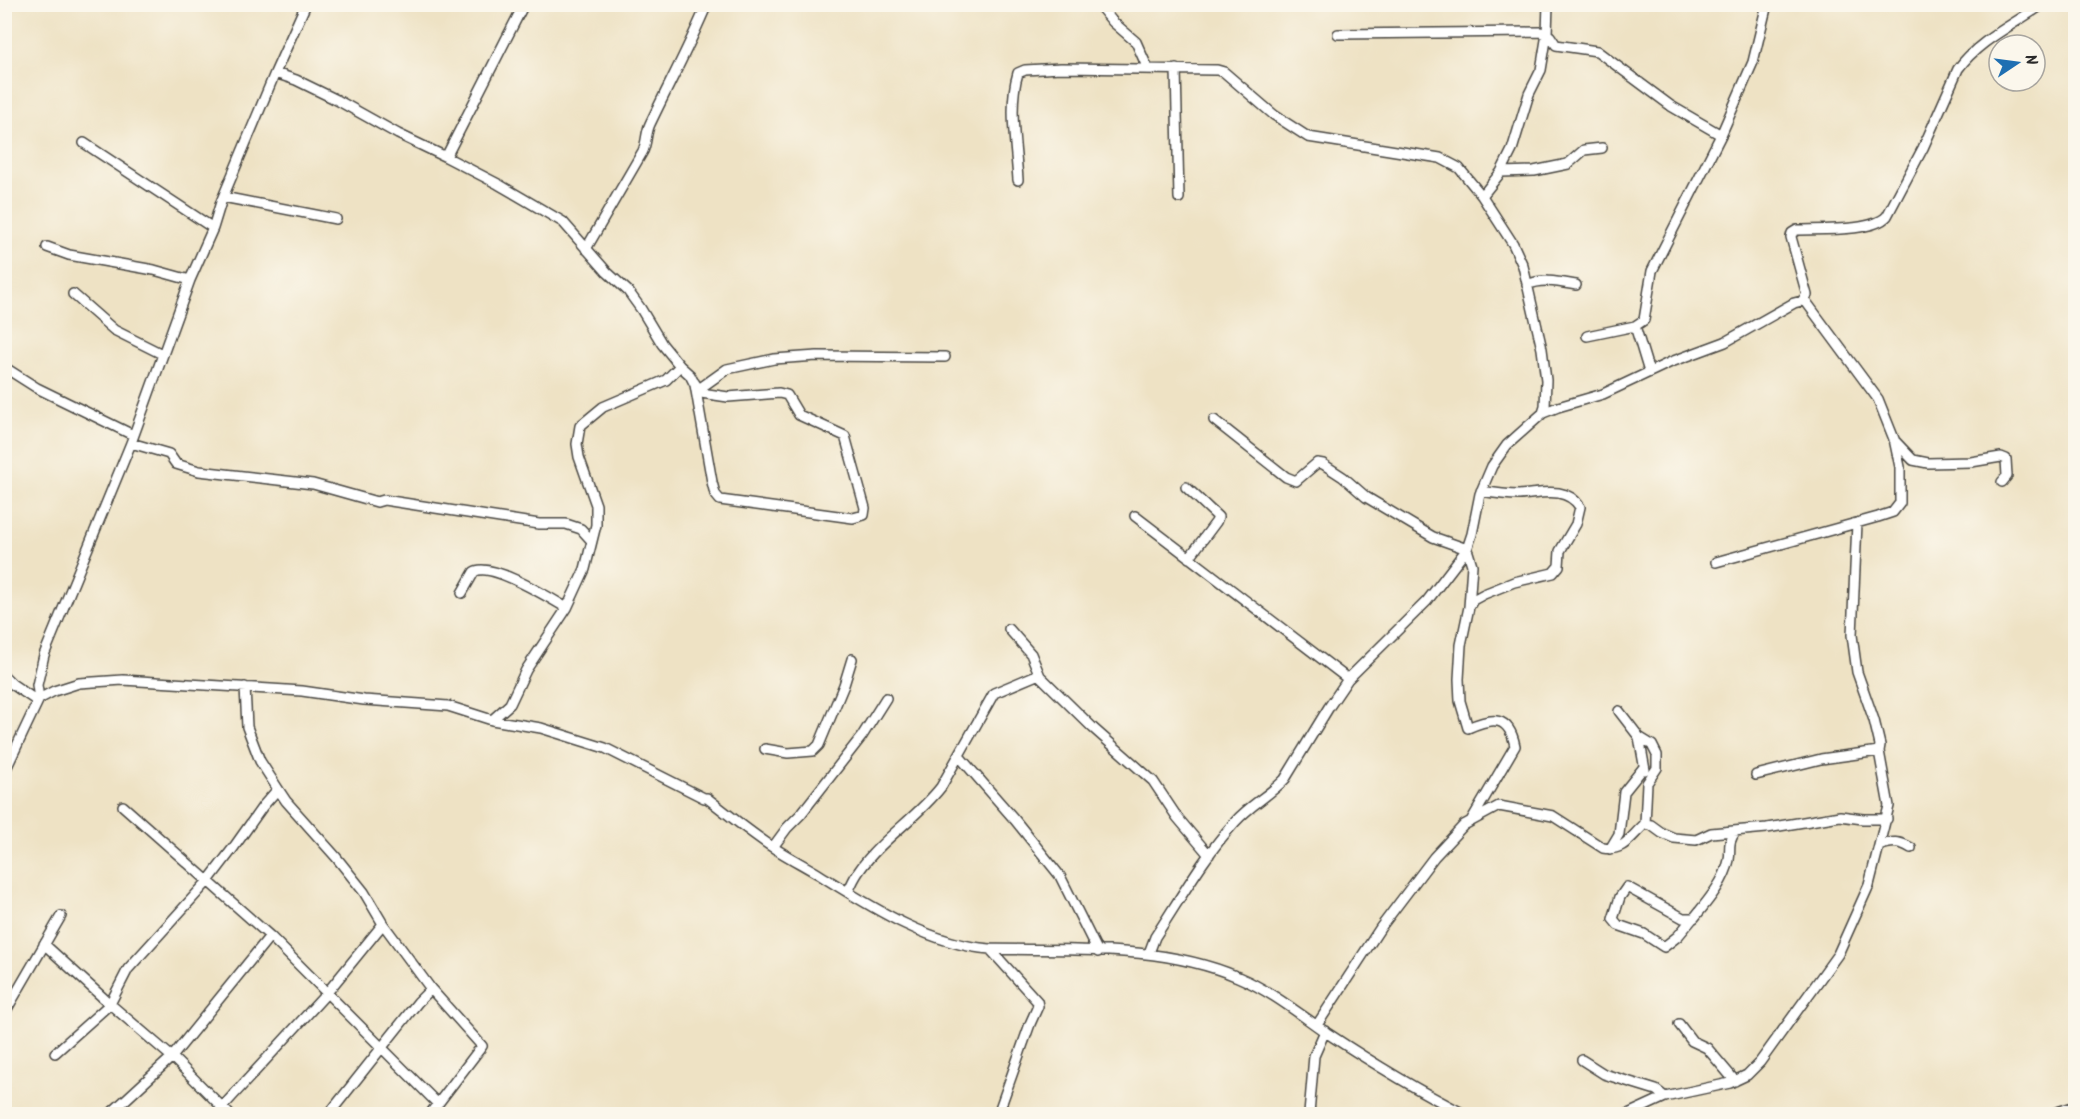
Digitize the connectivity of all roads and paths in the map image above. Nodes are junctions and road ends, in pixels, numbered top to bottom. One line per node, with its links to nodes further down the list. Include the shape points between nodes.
1 (306, 4): 12 (street)
2 (524, 4): 16 (street)
3 (707, 4): 25 (street, via 681,65 648,125 643,151)
4 (1098, 4): 10 (street, via 1136,42)
5 (1548, 4): 9 (street)
6 (1767, 4): 13 (street, via 1753,62)
7 (2040, 6): 30 (street, via 1991,38 1962,64 1923,148 1882,222 1792,232 1807,295)
8 (1338, 34): 9 (street)
9 (1547, 34): 13 (street, via 1556,45 1597,51 1671,106); 17 (street, via 1540,70)
10 (1148, 69): 11 (street); 18 (street, via 1061,68 1018,73 1013,97)
11 (1176, 69): 19 (street, via 1224,72 1274,115 1308,137 1440,158 1459,168); 21 (street)
12 (275, 74): 16 (street, via 296,80); 20 (street)
13 (1721, 135): 31 (street, via 1652,271 1644,320)
14 (84, 142): 23 (street)
15 (1602, 148): 17 (street, via 1584,150 1568,164)
16 (446, 156): 25 (street, via 550,213)
17 (1502, 172): 19 (street)
18 (1018, 180)
19 (1482, 196): 27 (street, via 1514,244)
20 (224, 197): 22 (street); 23 (street)
21 (1179, 198)
22 (336, 219)
23 (213, 228): 26 (street)
24 (47, 247): 26 (street)
25 (586, 249): 35 (street, via 628,291)
26 (190, 280): 33 (street)
27 (1527, 285): 28 (street, via 1537,281); 39 (street, via 1542,349)
28 (1576, 285)
29 (73, 294): 33 (street, via 114,330)
30 (1802, 301): 37 (street, via 1725,342); 44 (street, via 1813,309 1868,383)
31 (1635, 326): 32 (street); 37 (street)
32 (1587, 336)
33 (162, 354): 43 (street)
34 (945, 357): 38 (street, via 774,359 727,369)
35 (680, 366): 38 (street); 50 (street, via 666,380 603,407 580,426 579,458 596,505)
36 (4, 367): 43 (street)
37 (1649, 372): 40 (street, via 1604,393)
38 (696, 386): 38 (street, via 712,482 720,500 853,518 864,515 845,436 799,415 787,395 728,397 701,393)
39 (1546, 399): 40 (street); 41 (street)
40 (1558, 407): 41 (street)
41 (1544, 413): 47 (street, via 1507,445)
42 (1214, 420): 51 (street, via 1286,477 1296,481 1317,463 1323,464 1366,497 1432,537)
43 (132, 439): 50 (street, via 169,454 176,464 199,471 313,484 377,502 539,524 566,524 581,529); 64 (street, via 44,655)
44 (1894, 439): 45 (street, via 1913,460 1928,463 2006,459 2007,477); 49 (street, via 1900,467 1900,502 1893,512)
45 (2001, 482)
46 (1186, 487): 52 (street, via 1218,517)
47 (1481, 491): 51 (street); 55 (street, via 1508,495 1557,493 1568,495 1580,507 1553,573 1514,582 1484,594)
48 (1135, 516): 52 (street)
49 (1857, 523): 53 (street); 69 (street, via 1852,635 1857,672 1874,720)
50 (591, 540): 56 (street, via 585,569)
51 (1467, 549): 55 (street, via 1472,566); 61 (street, via 1426,601)
52 (1189, 558): 61 (street)
53 (1716, 562)
54 (462, 592): 56 (street, via 474,572 483,569 530,586)
55 (1468, 607): 76 (street, via 1460,662 1463,716 1468,728 1484,721 1509,726 1515,746)
56 (567, 608): 66 (street, via 526,670 510,704)
57 (1009, 629): 59 (street, via 1026,647)
58 (852, 659): 68 (street, via 819,746 813,751 788,753)
59 (1039, 674): 70 (street, via 994,693); 87 (street, via 1153,781)
60 (4, 676): 64 (street)
61 (1348, 679): 87 (street, via 1285,779 1236,820)
62 (245, 687): 64 (street, via 103,680 65,686); 66 (street, via 448,706); 75 (street, via 247,727 260,761)
63 (886, 698): 84 (street, via 862,736)
64 (38, 700): 72 (street)
65 (1619, 711): 67 (street)
66 (492, 720): 84 (street, via 541,728 605,748 707,798)
67 (1639, 737): 71 (street); 74 (street, via 1652,745 1657,755 1657,768)
68 (765, 749)
69 (1879, 751): 73 (street, via 1821,759); 79 (street, via 1887,788)
70 (958, 756): 89 (street, via 930,801 875,852); 96 (street, via 1059,876)
71 (1644, 766): 74 (street); 86 (street, via 1624,792 1619,834)
72 (4, 773)
73 (1756, 775)
74 (1647, 783): 81 (street)
75 (278, 789): 88 (street); 92 (street, via 336,856)
76 (1485, 796): 77 (street); 80 (street)
77 (1499, 806): 80 (street); 86 (street, via 1553,816)
78 (123, 807): 88 (street)
79 (1887, 819): 82 (street, via 1840,816); 83 (street)
80 (1471, 822): 103 (street, via 1434,857 1386,919)
81 (1645, 824): 82 (street, via 1674,838 1696,840); 86 (street, via 1629,842)
82 (1735, 832): 91 (street, via 1729,841 1729,860 1723,877)
83 (1879, 846): 85 (street, via 1899,841); 108 (street, via 1869,885 1838,954 1760,1062)
84 (773, 847): 89 (street)
85 (1911, 848)
86 (1610, 849)
87 (1209, 855): 97 (street)
88 (208, 881): 93 (street); 100 (street, via 128,969)
89 (848, 892): 95 (street, via 936,936)
90 (61, 916): 94 (street)
91 (1693, 918): 91 (street, via 1683,918 1627,887 1612,919 1664,947)
92 (383, 924): 98 (street); 99 (street)
93 (270, 936): 99 (street); 106 (street)
94 (45, 944): 100 (street); 101 (street)
95 (990, 949): 96 (street); 116 (street, via 1038,1006)
96 (1098, 952): 97 (street)
97 (1149, 953): 103 (street, via 1237,977 1267,991)
98 (431, 989): 104 (street); 110 (street, via 482,1046)
99 (326, 994): 104 (street); 112 (street)
100 (110, 1004): 105 (street); 106 (street)
101 (4, 1014)
102 (1679, 1024): 108 (street, via 1692,1041 1707,1048)
103 (1321, 1028): 117 (street, via 1314,1056); 118 (street)
104 (382, 1047): 110 (street); 114 (street)
105 (55, 1053)
106 (171, 1057): 112 (street); 113 (street)
107 (1582, 1060): 109 (street, via 1605,1074 1656,1090)
108 (1735, 1081): 109 (street)
109 (1665, 1097): 119 (street)
110 (438, 1104): 115 (street)
111 (2076, 1106): 120 (street)
112 (222, 1112)
113 (110, 1114)
114 (329, 1114)
115 (430, 1114)
116 (998, 1114)
117 (1309, 1114)
118 (1464, 1114)
119 (1628, 1114)
120 (2051, 1114)

